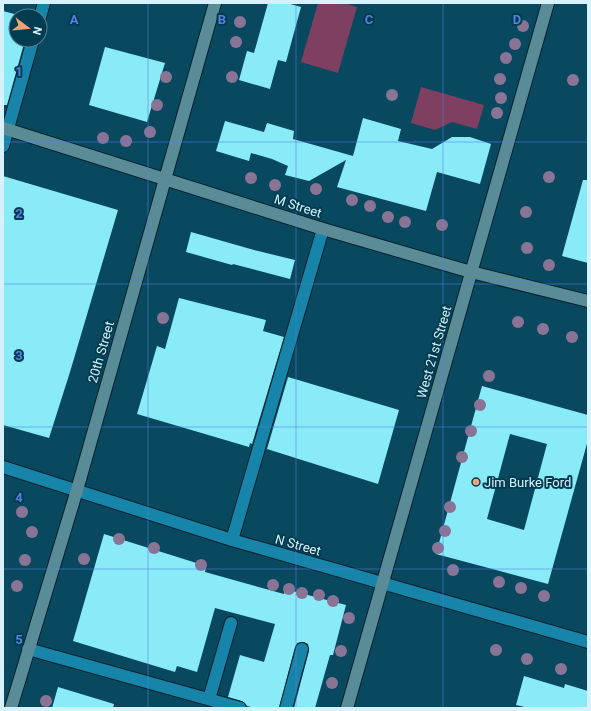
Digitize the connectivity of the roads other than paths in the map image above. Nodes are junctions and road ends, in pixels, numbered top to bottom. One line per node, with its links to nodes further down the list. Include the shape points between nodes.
1 (215, 3): 6 (street, 20th Street)
2 (548, 3): 8 (street, West 21st Street)
3 (30, 48): 4 (street)
4 (5, 128): 5 (street); 6 (street, M Street)
5 (3, 146)
6 (165, 179): 7 (street, M Street); 11 (street, 20th Street)
7 (323, 229): 8 (street, M Street); 12 (street)
8 (471, 272): 9 (street, M Street); 13 (street, West 21st Street)
9 (588, 301)
10 (3, 467): 11 (street, N Street)
11 (77, 490): 12 (street, N Street); 16 (street, 20th Street)
12 (232, 540): 13 (street, N Street)
13 (383, 584): 15 (street, N Street); 22 (street, West 21st Street)
14 (231, 623): 18 (street)
15 (588, 642)
16 (28, 649): 18 (street); 19 (street, 20th Street)
17 (302, 649): 21 (street)
18 (209, 699): 20 (street)
19 (11, 708)
20 (240, 708)
21 (286, 708)
22 (347, 708)

